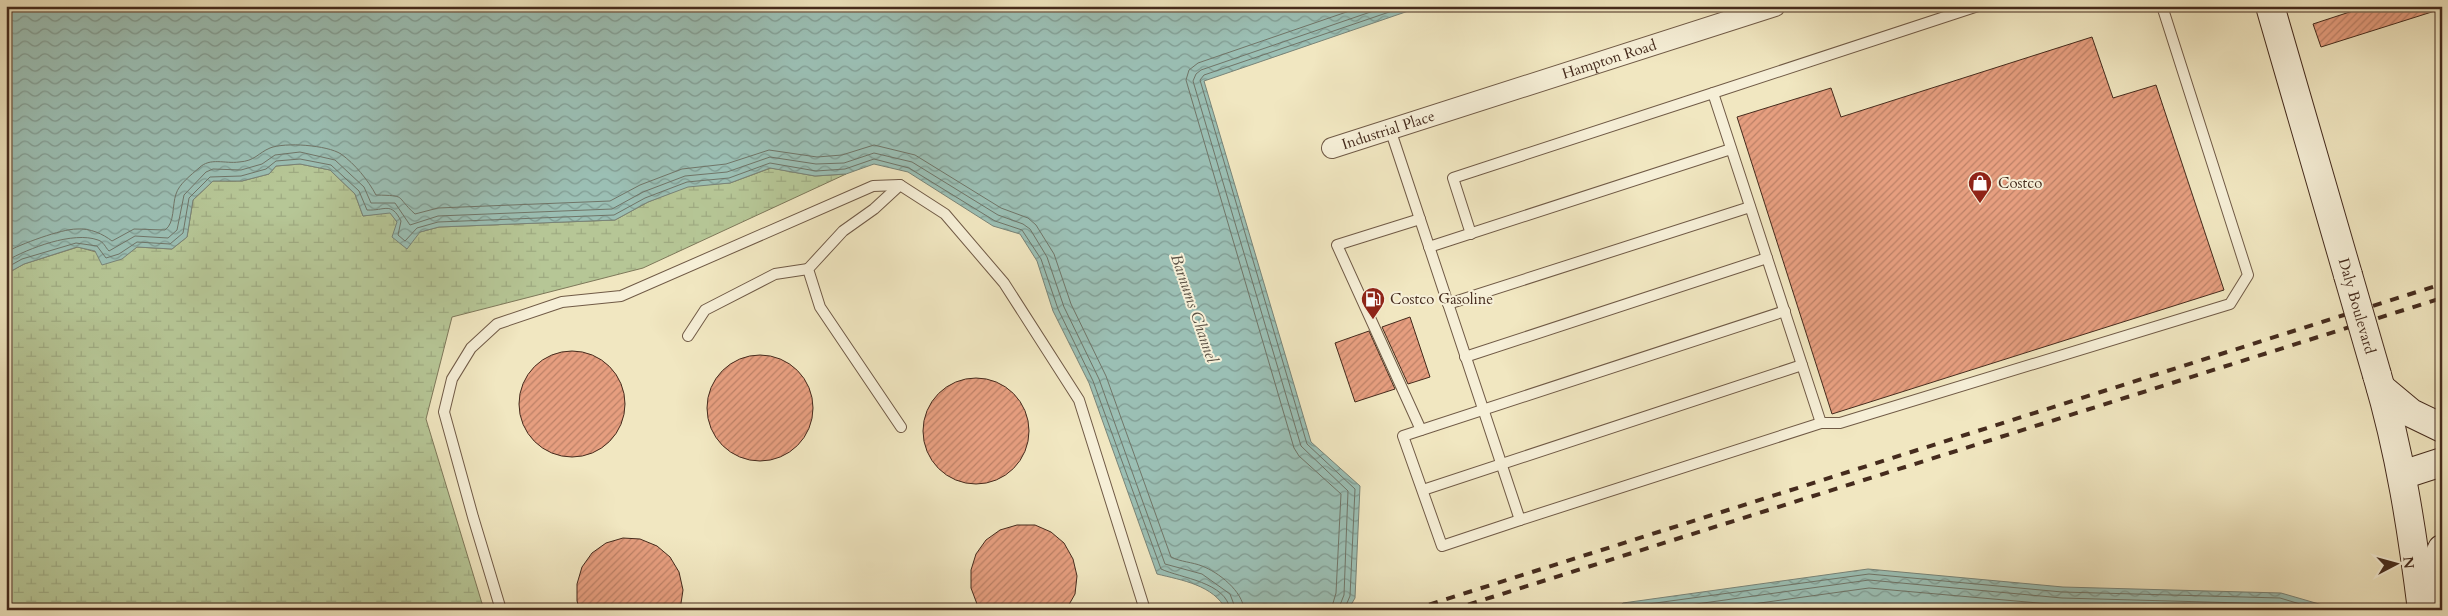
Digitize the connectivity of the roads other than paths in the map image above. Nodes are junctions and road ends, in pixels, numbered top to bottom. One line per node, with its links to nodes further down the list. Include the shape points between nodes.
1 (1775, 6): 6 (street, Hampton Road)
2 (1978, 6): 5 (lane)
3 (2162, 6): 24 (lane, via 2248,275 2230,304 1840,423)
4 (2273, 8): 22 (street, Daly Boulevard, bridge)
5 (1713, 93): 9 (lane); 13 (lane, via 1453,178)
6 (1444, 112): 7 (street, Industrial Place)
7 (1390, 129): 8 (street, Industrial Place); 12 (lane)
8 (1332, 148)
9 (1731, 149): 11 (lane); 13 (lane)
10 (900, 185): 16 (lane, via 843,231); 34 (lane, via 873,186 620,296 562,302 497,324 471,348 452,378 444,412); 35 (lane, via 945,214 1004,283 1079,400)
11 (1750, 207): 15 (lane); 17 (lane)
12 (1420, 219): 14 (lane); 27 (lane, via 1337,245)
13 (1470, 234): 14 (lane)
14 (1429, 247): 17 (lane)
15 (1767, 258): 18 (lane); 20 (lane)
16 (808, 269): 19 (lane, via 775,274 704,310); 25 (lane, via 820,307)
17 (1448, 304): 20 (lane)
18 (1785, 311): 21 (lane); 23 (lane)
19 (688, 336)
20 (1466, 357): 23 (lane)
21 (1802, 365): 24 (lane); 29 (lane)
22 (2379, 382): 26 (street, via 2411,413); 30 (street, Daly Boulevard)
23 (1483, 409): 27 (lane); 29 (lane)
24 (1821, 423): 32 (lane)
25 (901, 427)
26 (2442, 428)
27 (1421, 430): 31 (lane, via 1403,436)
28 (2442, 462): 30 (street)
29 (1501, 464): 31 (lane); 32 (lane)
30 (2402, 475): 36 (street, Daly Boulevard)
31 (1422, 490): 32 (lane, via 1442,546)
32 (1520, 520)
33 (2442, 549): 37 (street, via 2434,567)
34 (501, 610)
35 (1145, 610)
36 (2422, 610)
37 (2426, 610)

